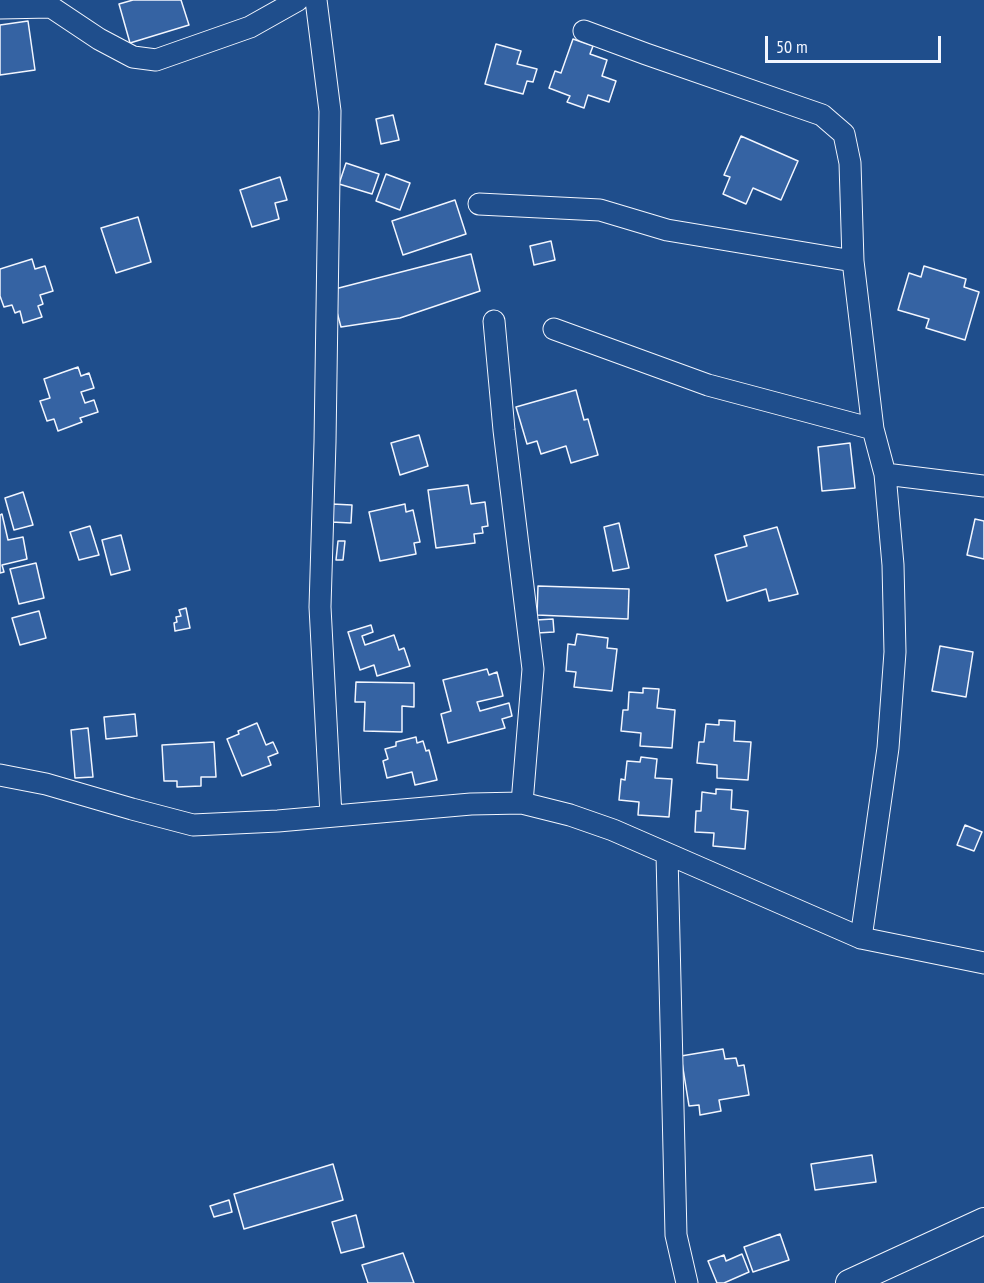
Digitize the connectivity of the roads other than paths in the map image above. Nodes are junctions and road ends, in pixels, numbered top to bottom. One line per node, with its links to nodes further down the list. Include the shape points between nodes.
1 (298, 0): 3 (street, via 250,27 156,60 133,57 51,7)
2 (316, 0): 14 (street, via 330,111 320,607)
3 (0, 8)
4 (585, 31): 6 (street, via 822,115 844,134 850,163)
5 (479, 204): 6 (street, via 600,210 667,230)
6 (853, 261): 9 (street)
7 (494, 321): 13 (street, via 533,669)
8 (554, 329): 9 (street, via 708,385)
9 (873, 429): 10 (street)
10 (885, 474): 11 (street); 16 (street, via 895,652 888,748)
11 (984, 486)
12 (0, 775): 14 (street, via 193,825)
13 (522, 803): 14 (street); 15 (street, via 613,830)
14 (331, 816)
15 (667, 855): 16 (street); 19 (street, via 676,1235)
16 (861, 938): 17 (street)
17 (984, 963)
18 (984, 1221): 20 (street)
19 (687, 1283)
20 (849, 1283)

